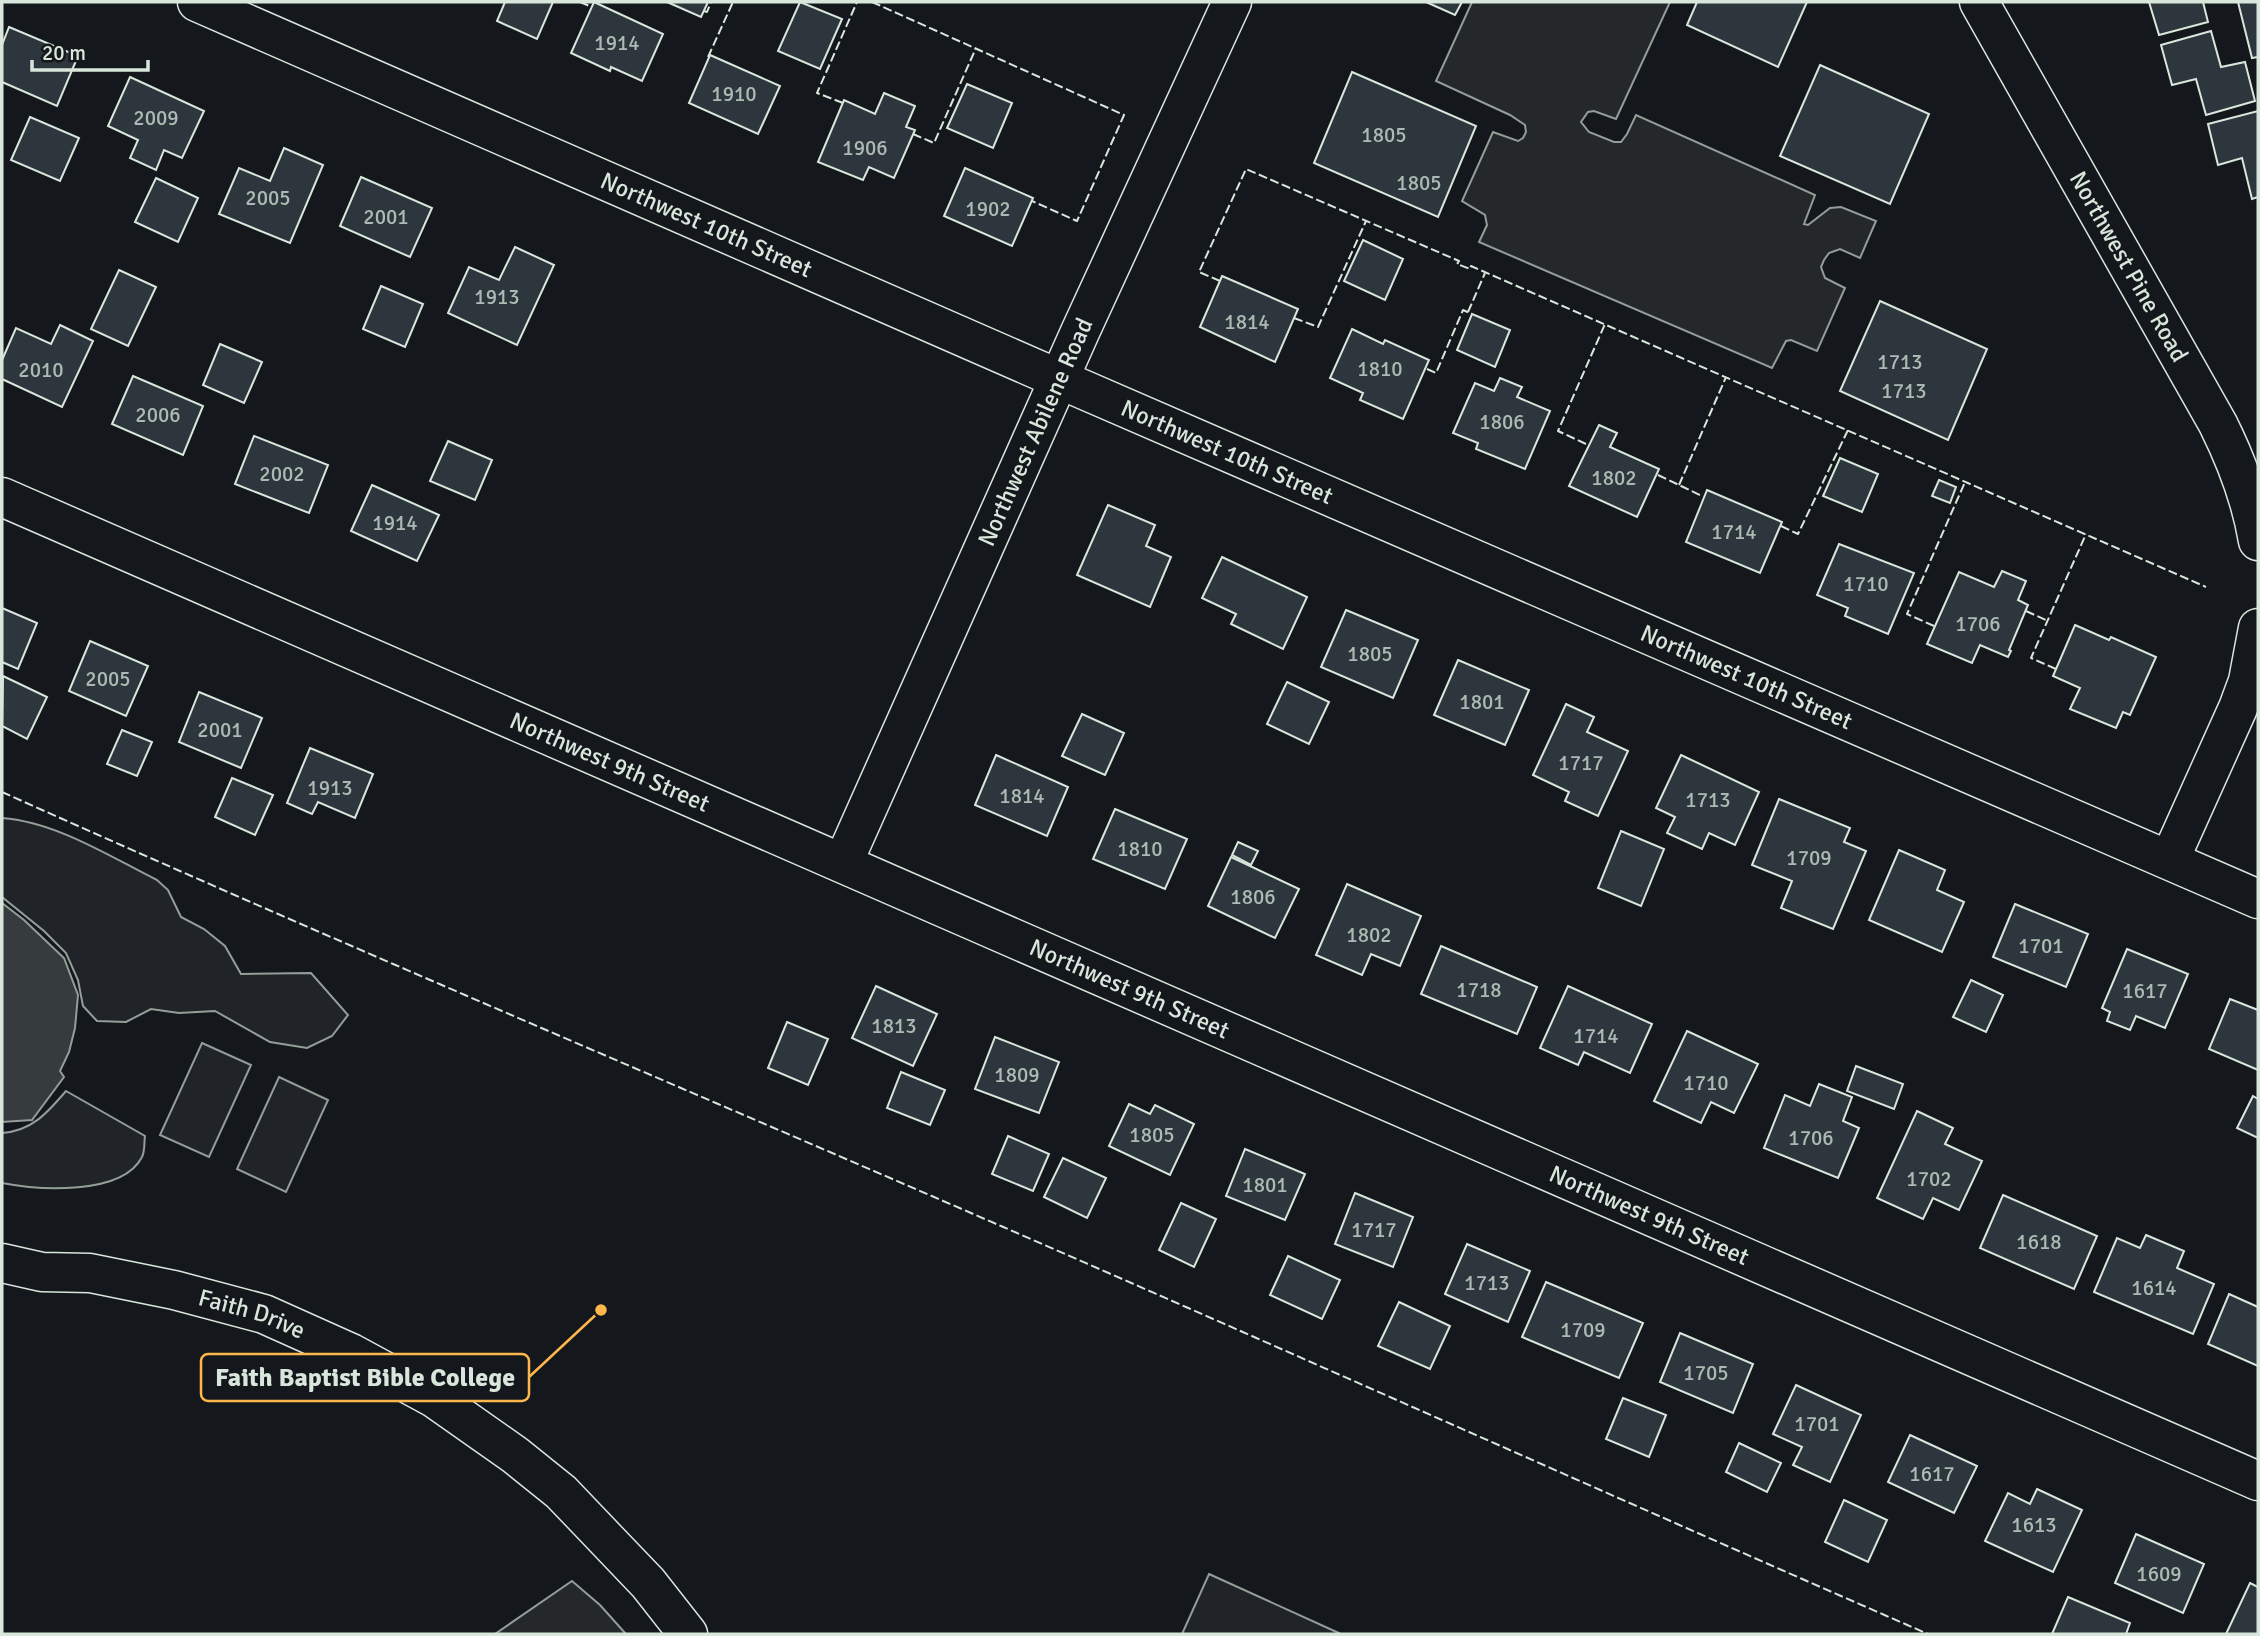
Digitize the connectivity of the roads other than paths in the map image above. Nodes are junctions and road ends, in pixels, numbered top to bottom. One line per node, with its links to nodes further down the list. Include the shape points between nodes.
1 (197, 2): 4 (street, Northwest 10th Street)
2 (1232, 2): 4 (street, Northwest Abilene Road)
3 (1979, 2): 6 (street, Northwest Pine Road, via 2218,424 2250,499)
4 (1059, 379): 8 (street, Northwest 10th Street); 9 (street, Northwest Abilene Road)
5 (2, 497): 9 (street, Northwest 9th Street)
6 (2258, 541)
7 (2258, 628): 8 (street, via 2238,709)
8 (2170, 859): 10 (street, Northwest 10th Street)
9 (843, 863): 12 (street, Northwest 9th Street)
10 (2258, 899)
11 (2, 1264): 13 (street, Faith Drive, via 42,1272 90,1273 174,1290 264,1314 351,1353 434,1398 561,1492 648,1583)
12 (2258, 1481)
13 (688, 1634)

